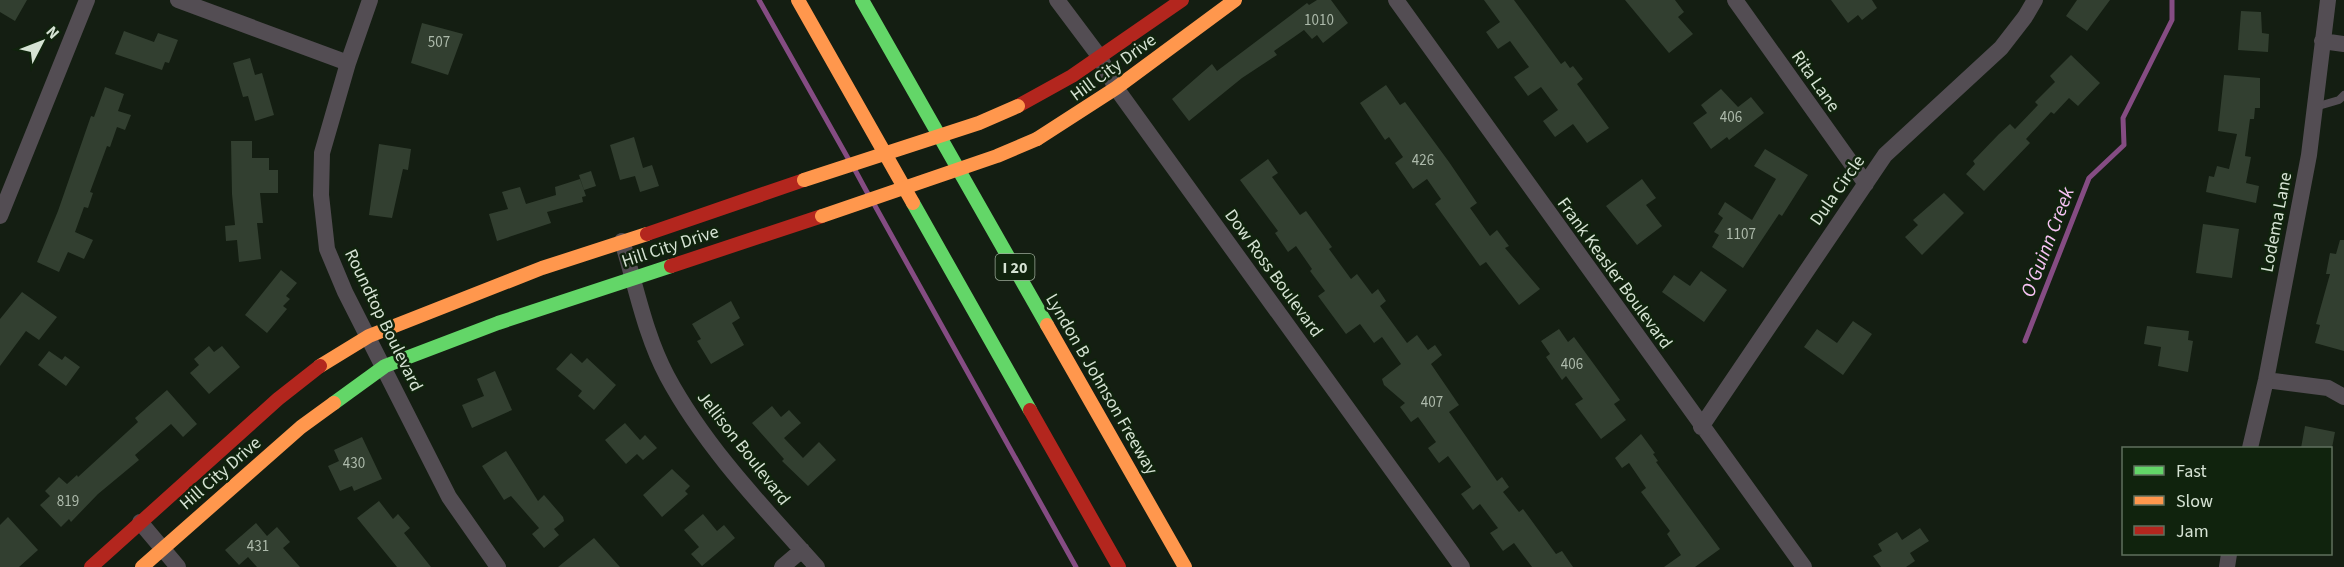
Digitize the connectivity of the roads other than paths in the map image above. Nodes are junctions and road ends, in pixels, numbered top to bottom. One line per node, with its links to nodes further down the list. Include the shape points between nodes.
1 (87, 0): 21 (street)
2 (178, 0): 16 (street)
3 (370, 0): 16 (street, Roundtop Boulevard)
4 (798, 0): 40 (main road)
5 (862, 0): 30 (main road, Lyndon B Johnson Freeway / I 20)
6 (1057, 0): 15 (street, Dow Ross Boulevard)
7 (1182, 0): 15 (main road, Hill City Drive)
8 (1235, 0): 17 (main road, Hill City Drive)
9 (1396, 0): 28 (street, Frank Keasler Boulevard)
10 (1735, 0): 20 (street, Rita Lane)
11 (2035, 0): 20 (street, Dula Circle, via 2001,48 1885,155)
12 (2328, 0): 13 (street, Lodema Lane)
13 (2322, 41): 14 (street); 19 (street, Lodema Lane)
14 (2344, 44)
15 (1099, 56): 17 (street, Dow Ross Boulevard); 22 (main road, Hill City Drive, bridge, via 1018,106 978,123)
16 (348, 63): 24 (street, Roundtop Boulevard, via 322,153 321,195 327,249)
17 (1116, 88): 23 (main road, Hill City Drive, bridge, via 1037,139 997,156); 43 (street, Dow Ross Boulevard)
18 (2344, 95): 19 (lane)
19 (2314, 107): 26 (street, Lodema Lane, via 2309,155)
20 (1866, 184): 28 (street, Dula Circle)
21 (0, 216)
22 (622, 241): 23 (street, Jellison Boulevard); 24 (main road, Hill City Drive, via 475,292)
23 (633, 278): 25 (main road, Hill City Drive); 33 (street, Jellison Boulevard, via 666,374 693,420)
24 (369, 336): 25 (street, Roundtop Boulevard); 31 (main road, Hill City Drive, via 322,364 278,399)
25 (385, 366): 32 (main road, Hill City Drive, via 301,427); 37 (street, Roundtop Boulevard, via 449,497)
26 (2266, 380): 27 (street, via 2328,388); 29 (street, Lodema Lane)
27 (2344, 397)
28 (1701, 427): 44 (street, Frank Keasler Boulevard)
29 (2250, 447)
30 (1128, 463): 41 (main road, Lyndon B Johnson Freeway / I 20); 42 (main road)
31 (140, 522): 32 (street); 34 (main road, Hill City Drive)
32 (162, 549): 35 (main road, Hill City Drive); 36 (street)
33 (802, 550): 38 (street); 39 (street, Jellison Boulevard)
34 (91, 567)
35 (142, 567)
36 (178, 567)
37 (498, 567)
38 (782, 567)
39 (817, 567)
40 (1118, 567)
41 (1185, 567)
42 (1196, 567)
43 (1462, 567)
44 (1804, 567)

